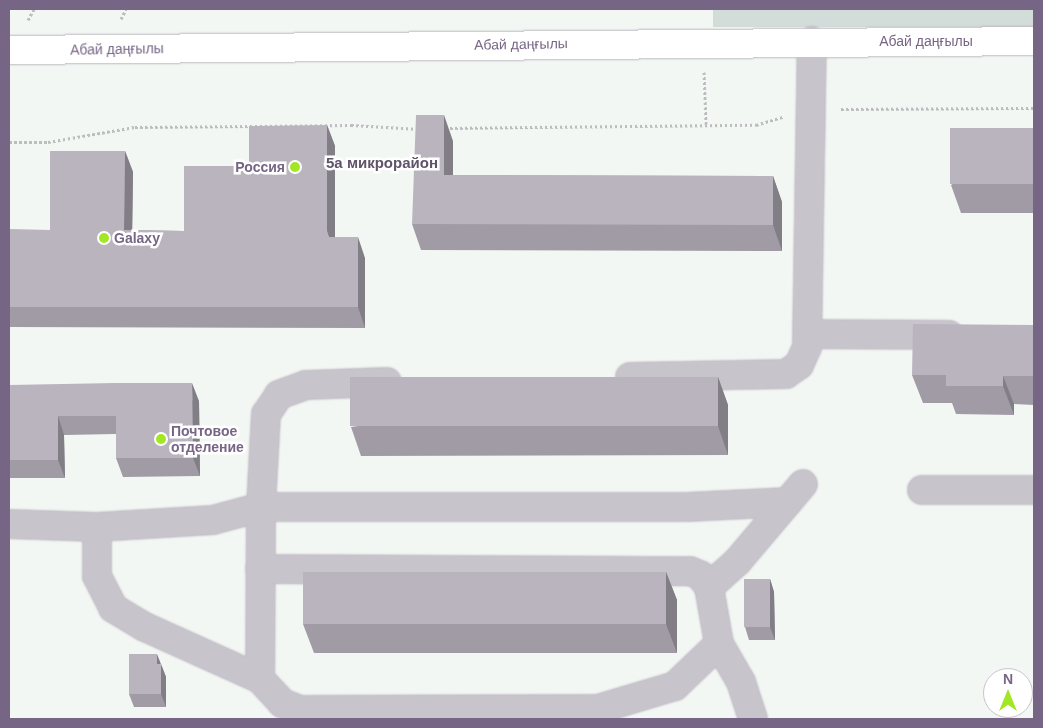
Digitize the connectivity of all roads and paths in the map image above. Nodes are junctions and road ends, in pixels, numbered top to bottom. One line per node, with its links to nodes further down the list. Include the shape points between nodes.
1 (812, 41): 2 (main road, Абай даңғылы); 3 (main road, Абай даңғылы); 5 (street)
2 (1034, 41)
3 (9, 50)
4 (1034, 108): 5 (path)
5 (811, 109): 6 (path, via 756,125); 9 (street)
6 (441, 128)
7 (421, 129): 8 (path, via 351,125 135,127 48,142)
8 (9, 142)
9 (808, 334): 10 (street); 11 (street, via 807,347 799,366 786,374)
10 (975, 335)
11 (608, 378)
12 (410, 382): 15 (street, via 323,384 306,386 279,396 266,414)
13 (922, 490): 14 (street)
14 (1034, 490)
15 (262, 507): 17 (street, via 213,520); 18 (street); 19 (street, via 687,507 796,493 737,562)
16 (9, 524): 17 (street)
17 (97, 527): 21 (street, via 97,576 113,608 144,627)
18 (260, 569): 19 (street, via 690,571 700,575); 21 (street)
19 (709, 587): 20 (street)
20 (719, 644): 22 (street, via 675,686); 23 (street, via 741,682)
21 (260, 679): 22 (street, via 282,703 300,710)
22 (605, 714)
23 (753, 719)

